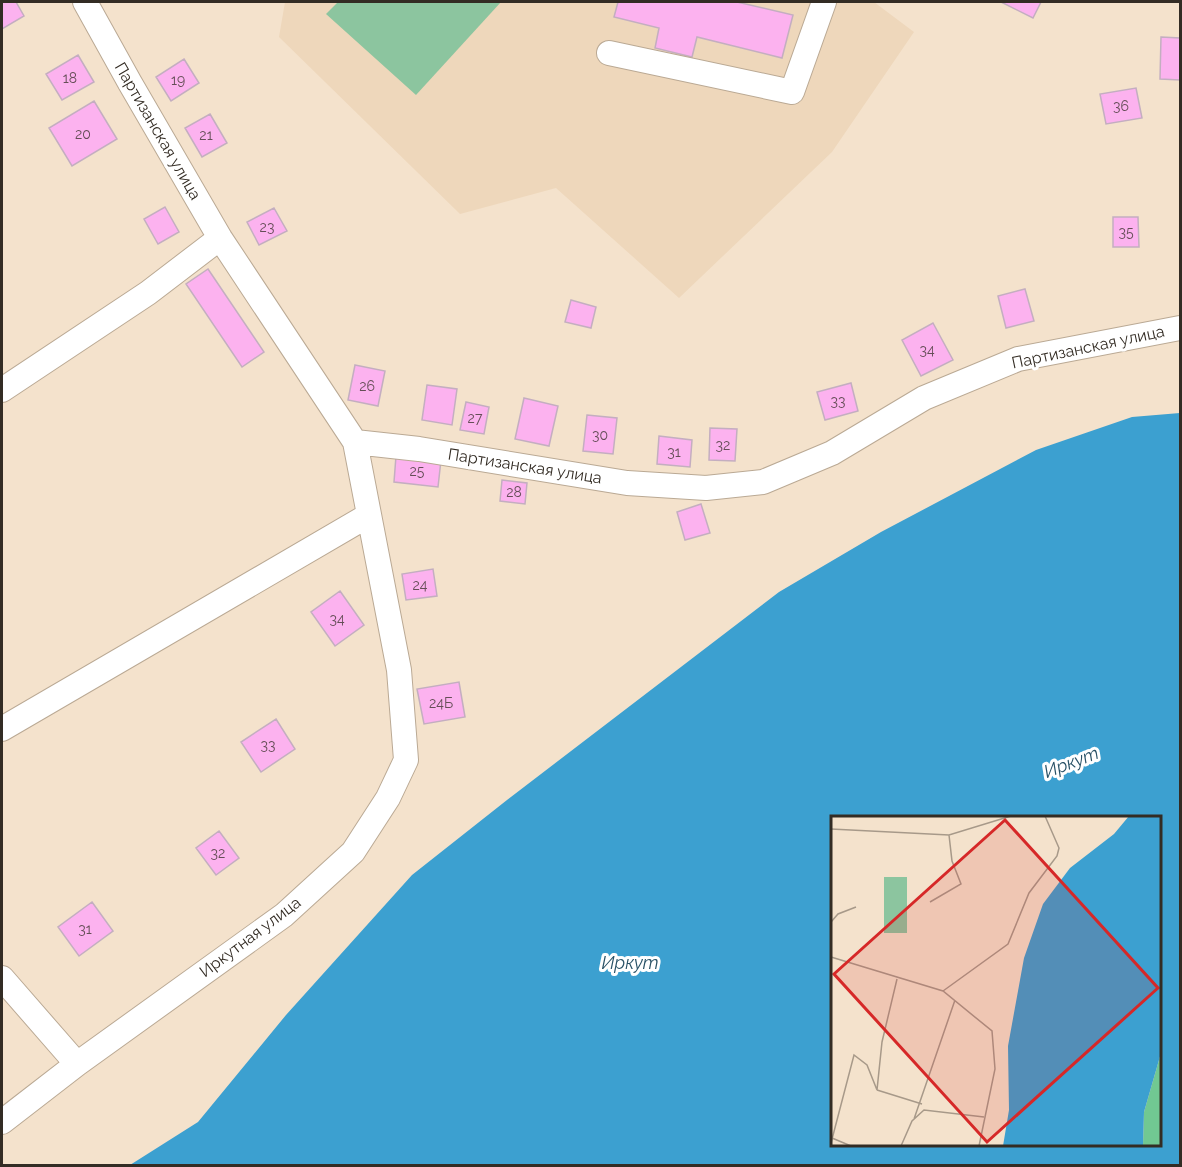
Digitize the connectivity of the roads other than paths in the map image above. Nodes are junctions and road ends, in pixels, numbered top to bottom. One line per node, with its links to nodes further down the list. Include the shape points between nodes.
1 (85, 2): 4 (street, Партизанская улица)
2 (824, 2): 3 (street, via 792,92)
3 (609, 53)
4 (220, 238): 6 (street, via 148,293); 7 (street, Партизанская улица)
5 (1180, 328): 7 (street, Партизанская улица, via 1018,359 924,398 832,453 763,482 706,488 627,483)
6 (2, 390)
7 (355, 442): 8 (street, Иркутная улица)
8 (369, 515): 9 (street); 11 (street, Иркутная улица, via 399,670 406,760 387,798 353,852 284,915)
9 (2, 729)
10 (2, 978): 11 (street)
11 (77, 1064): 12 (street, Иркутная улица)
12 (2, 1122)

